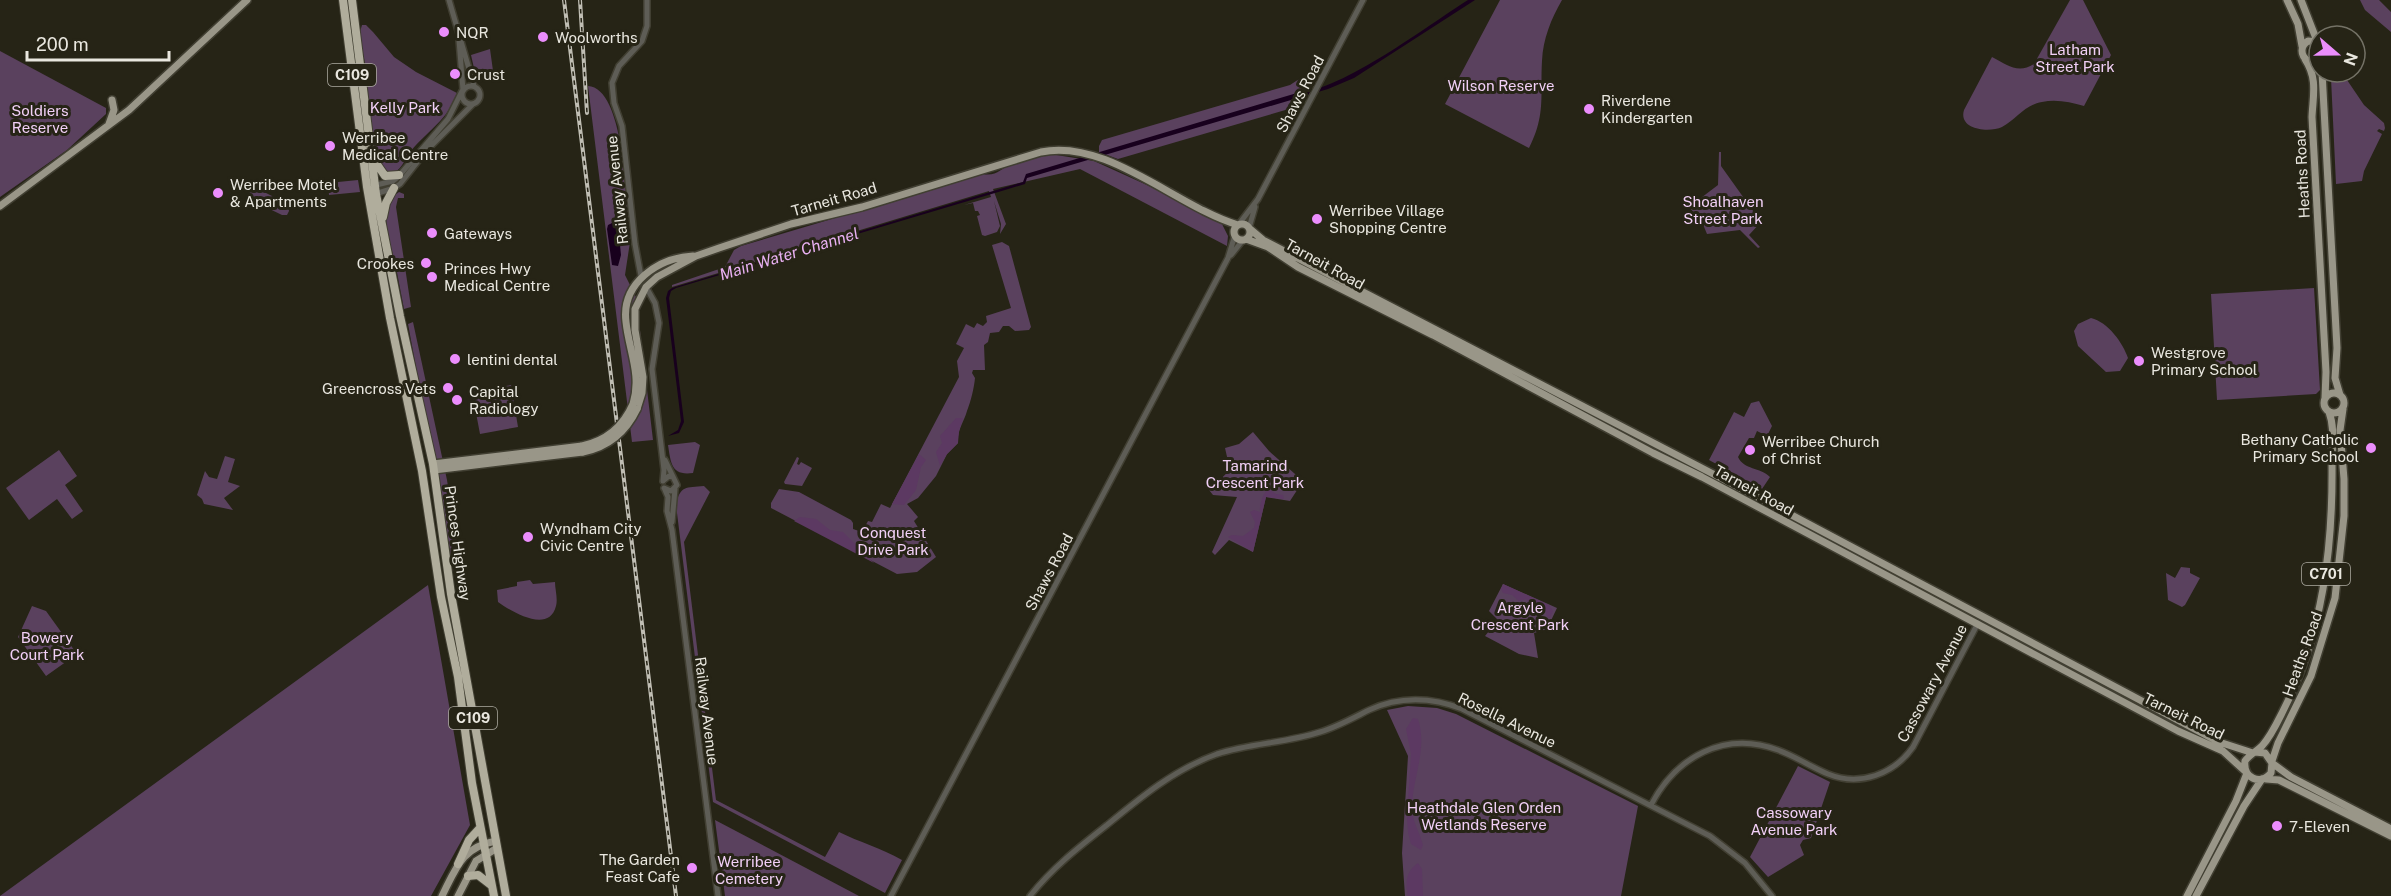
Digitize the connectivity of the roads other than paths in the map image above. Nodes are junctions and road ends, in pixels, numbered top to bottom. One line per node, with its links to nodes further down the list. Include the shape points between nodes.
1 (247, 0): 20 (main road)
2 (343, 0): 17 (highway, C109)
3 (352, 0): 17 (highway, C109)
4 (449, 0): 10 (street)
5 (647, 0): 38 (street, Railway Avenue, via 645,34 619,66 612,83 622,126)
6 (1363, 0): 25 (street, Shaws Road)
7 (2287, 0): 12 (main road, C701, via 2298,24)
8 (2301, 0): 9 (main road)
9 (2309, 24)
10 (459, 36): 15 (street); 16 (street)
11 (2307, 42): 12 (main road)
12 (2302, 46): 13 (main road, C701)
13 (2305, 59): 45 (main road, Heaths Road / C701, via 2315,81 2313,117)
14 (2323, 84): 44 (main road, Heaths Road / C701, via 2337,348 2335,378)
15 (474, 86): 16 (street); 19 (street, via 480,97)
16 (463, 90): 19 (street, via 463,100); 22 (street, via 448,119)
17 (360, 99): 21 (highway, C109); 24 (highway, C109)
18 (112, 100): 20 (main road, via 114,110)
19 (474, 104): 23 (street)
20 (108, 126): 26 (main road)
21 (371, 153): 22 (highway, via 385,176); 24 (highway, C109)
22 (399, 175): 24 (street)
23 (394, 188): 24 (street); 29 (highway)
24 (372, 190): 29 (highway, Princes Highway / C109); 42 (highway, Princes Highway / C109)
25 (1258, 199): 28 (street, Shaws Road); 30 (street, Shaws Road)
26 (0, 206)
27 (1214, 215): 28 (main road, Tarneit Road); 31 (main road, Tarneit Road); 33 (main road, Tarneit Road, via 1091,154 1061,150 1041,152 791,224)
28 (1239, 224): 30 (main road); 31 (main road)
29 (382, 225): 41 (highway, Princes Highway / C109)
30 (1250, 229): 32 (main road); 35 (main road, Tarneit Road, via 1263,240)
31 (1235, 234): 32 (main road); 34 (street, Shaws Road)
32 (1245, 239): 34 (street, Shaws Road); 37 (main road, Tarneit Road, via 1268,247)
33 (696, 256): 38 (main road, Tarneit Road, via 670,261); 40 (main road, Tarneit Road)
34 (1228, 258): 87 (street, Shaws Road)
35 (1317, 266): 36 (main road, Tarneit Road); 37 (main road)
36 (1329, 273): 39 (main road); 43 (main road, Tarneit Road)
37 (1312, 274): 39 (main road, Tarneit Road)
38 (641, 276): 40 (main road); 46 (main road, via 630,296 626,315 637,375)
39 (1325, 281): 43 (main road, Tarneit Road)
40 (646, 287): 46 (main road, via 634,316 643,377 642,393); 49 (street, via 655,303 659,323 652,369)
41 (400, 316): 42 (highway); 50 (highway, Princes Highway / C109)
42 (390, 318): 51 (highway, Princes Highway / C109)
43 (1547, 393): 57 (main road, Tarneit Road); 58 (main road, Tarneit Road)
44 (2340, 395): 45 (main road); 47 (main road, C701)
45 (2325, 398): 48 (main road, C701)
46 (635, 407): 50 (main road, bridge, via 629,424 605,445)
47 (2343, 409): 48 (main road); 63 (main road, Heaths Road / C701, via 2343,531)
48 (2329, 412): 62 (main road, Heaths Road / C701, via 2332,519 2328,567)
49 (661, 450): 52 (street); 53 (street)
50 (434, 467): 51 (highway); 59 (highway, Princes Highway / C109)
51 (422, 471): 60 (highway, Princes Highway / C109)
52 (674, 477): 53 (street); 54 (street)
53 (663, 481): 55 (street)
54 (675, 489): 55 (street); 56 (street, Railway Avenue)
55 (666, 490): 56 (street, Railway Avenue)
56 (672, 530): 86 (street, Railway Avenue)
57 (1822, 532): 58 (main road, via 1852,551); 61 (main road, Tarneit Road)
58 (1851, 557): 64 (main road, Tarneit Road)
59 (451, 594): 60 (highway); 65 (highway, Princes Highway / C109)
60 (441, 597): 66 (highway, Princes Highway / C109)
61 (1982, 616): 64 (street, Cassowary Avenue); 67 (main road, Tarneit Road, via 2219,742)
62 (2316, 621): 63 (main road); 67 (main road, Heaths Road / C701, via 2284,709)
63 (2329, 621): 68 (main road, Heaths Road / C701, via 2311,676)
64 (1978, 624): 69 (main road, Tarneit Road, via 2223,751); 71 (street, Cassowary Avenue, via 1913,747 1887,771 1844,779 1769,747 1725,745 1682,765 1662,785)
65 (467, 681): 66 (highway); 77 (highway, Princes Highway / C109)
66 (461, 694): 73 (highway, Princes Highway / C109)
67 (2254, 753): 68 (main road, via 2265,753); 69 (main road, C701, via 2246,761)
68 (2272, 762): 70 (main road, C701, via 2271,772); 72 (main road)
69 (2246, 772): 70 (main road, via 2255,780); 90 (main road, C701, via 2236,801)
70 (2263, 779): 72 (main road, via 2279,780); 91 (main road, C701, via 2244,806)
71 (1651, 805): 88 (street, Rosella Avenue, via 1462,709 1433,701 1400,701 1376,707 1321,732 1224,752 1174,774 1069,855); 89 (street, Rosella Avenue, via 1728,848)
72 (2371, 822): 74 (main road); 75 (main road)
73 (480, 828): 76 (highway, Princes Highway / C109); 79 (highway, via 469,840)
74 (2391, 828)
75 (2391, 836)
76 (482, 843): 77 (main road); 78 (highway, Princes Highway / C109); 79 (main road)
77 (496, 844): 78 (main road); 85 (highway, Princes Highway / C109)
78 (484, 854): 80 (main road); 81 (highway, Princes Highway / C109)
79 (458, 864): 82 (main road)
80 (468, 876): 81 (highway, via 478,875); 83 (main road)
81 (491, 885): 84 (highway, Princes Highway / C109)
82 (442, 896)
83 (458, 896)
84 (494, 896)
85 (506, 896)
86 (718, 896)
87 (891, 896)
88 (1030, 896)
89 (1773, 896)
90 (2187, 896)
91 (2196, 896)

